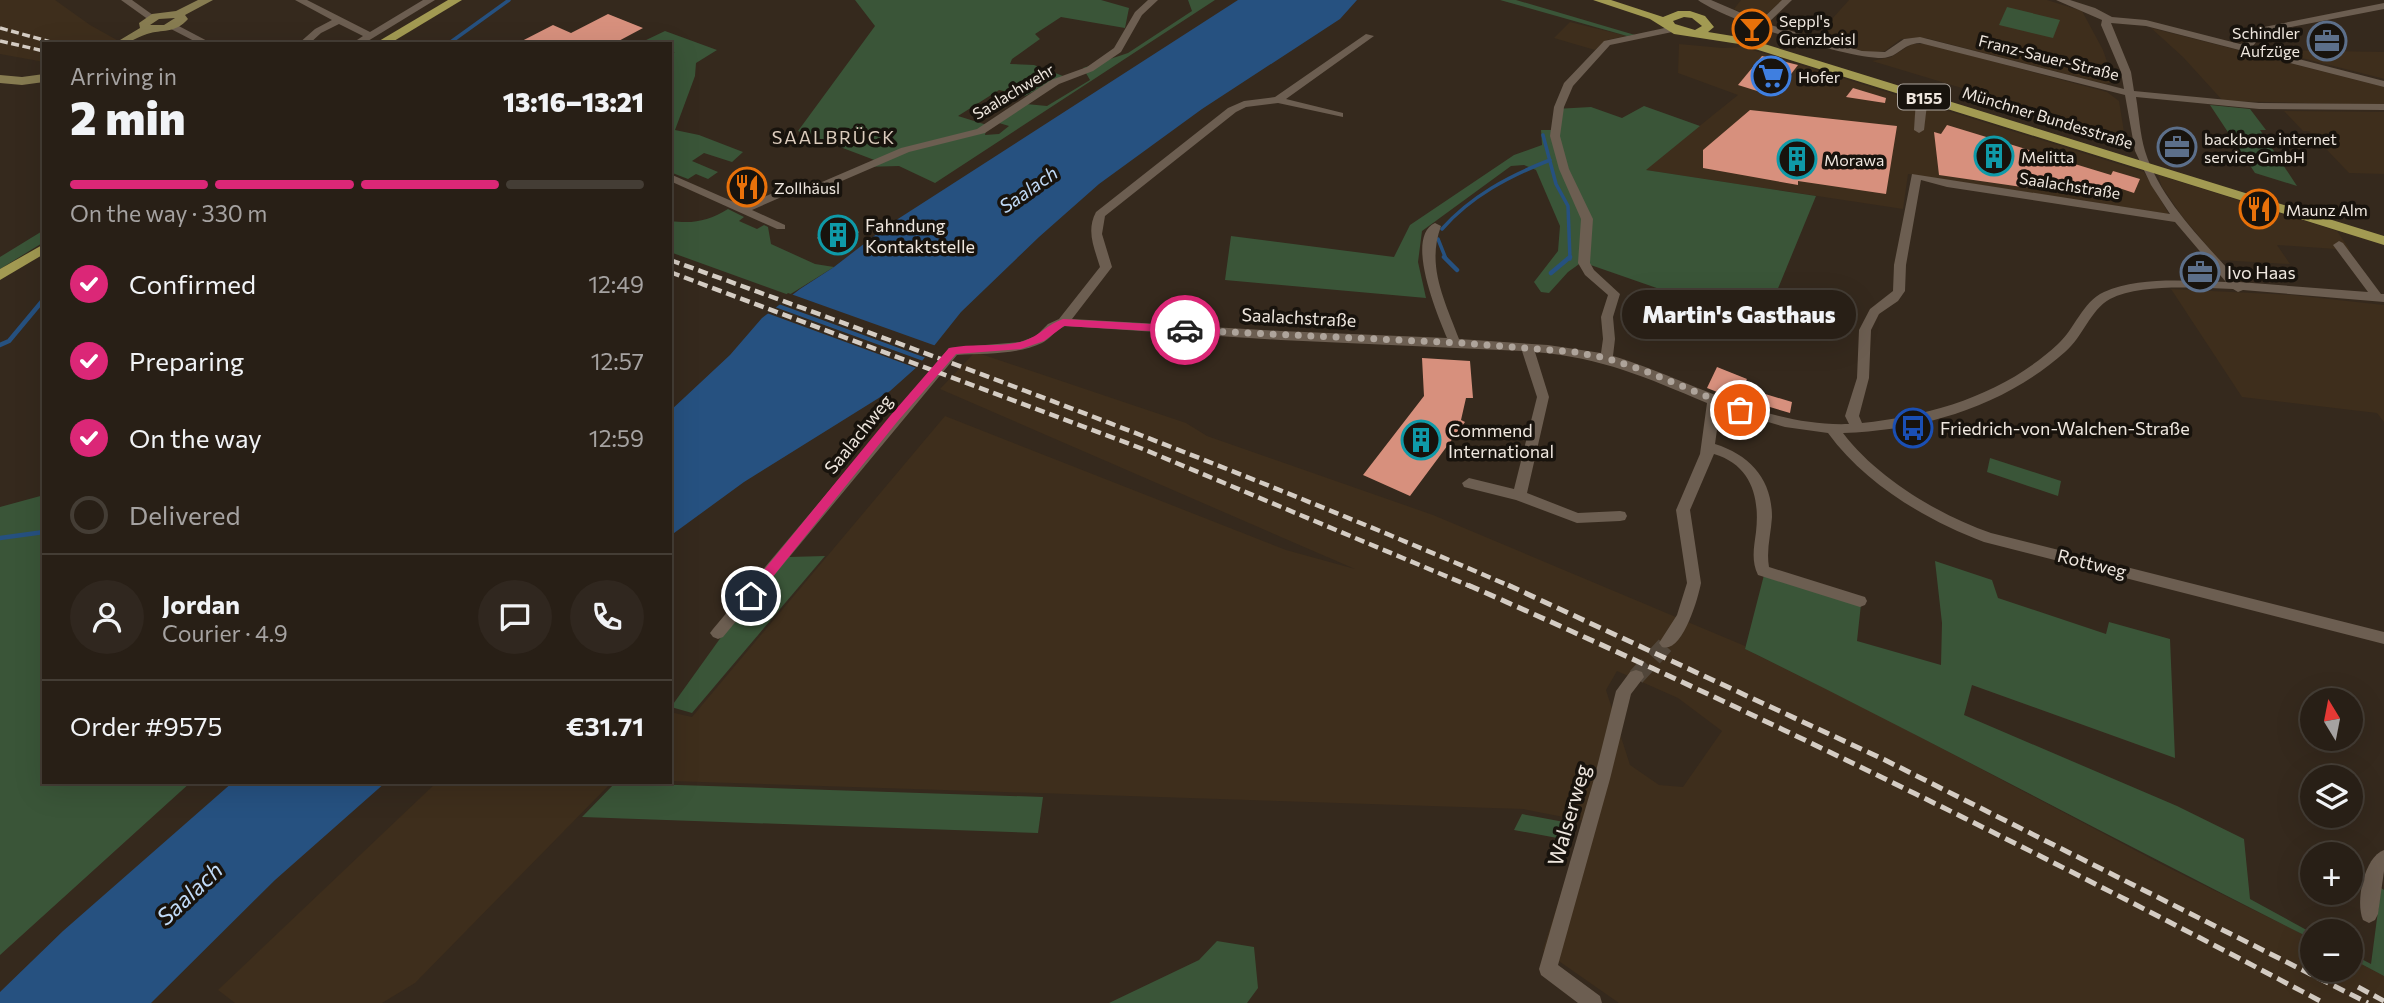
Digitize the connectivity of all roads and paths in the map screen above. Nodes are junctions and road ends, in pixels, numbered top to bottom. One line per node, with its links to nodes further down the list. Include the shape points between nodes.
1 (126, 0): 19 (street)
2 (207, 0): 15 (street)
3 (300, 0): 17 (street)
4 (430, 0): 25 (street)
5 (456, 0): 25 (main road)
6 (1153, 0): 41 (street, Saalachwehr, via 1138,14 1118,50 1090,69 1055,82 981,131 905,150 810,191 784,192)
7 (1599, 0): 23 (main road, via 1654,17)
8 (1625, 0): 16 (main road)
9 (1703, 0): 14 (street, Franz-Sauer-Straße)
10 (1735, 0): 14 (street)
11 (1787, 0): 21 (street)
12 (2061, 0): 18 (street)
13 (2384, 6): 29 (street, via 2256,31 2248,46)
14 (1722, 8): 20 (street); 21 (street, Franz-Sauer-Straße)
15 (178, 14): 19 (street); 22 (street, via 182,19)
16 (1679, 14): 20 (main road); 23 (main road, via 1667,20)
17 (339, 20): 25 (street); 28 (street)
18 (2110, 20): 29 (street, via 2146,23); 33 (street, via 2106,25)
19 (149, 23): 22 (street); 26 (street)
20 (1702, 25): 23 (main road); 34 (main road, Münchner Bundesstraße / B155); 39 (main road, Münchner Bundesstraße / B155)
21 (1761, 25): 33 (street, Franz-Sauer-Straße, via 1874,56 1920,40)
22 (172, 26): 27 (street)
23 (1672, 28): 55 (street, via 1607,43 1568,85 1559,107 1555,136 1587,219 1584,263 1614,294 1607,317)
24 (1370, 36): 35 (street)
25 (376, 40)
26 (122, 42)
27 (204, 42)
28 (305, 42)
29 (2239, 47): 32 (street)
30 (42, 78): 31 (street)
31 (0, 79)
32 (2384, 84)
33 (2132, 94): 36 (street, Franz-Sauer-Straße, via 2259,106); 39 (street)
34 (1923, 96): 38 (street); 39 (main road, Münchner Bundesstraße / B155)
35 (1278, 100): 37 (street); 52 (street, via 1232,110 1100,214 1095,232 1106,267)
36 (2384, 107)
37 (1339, 116)
38 (1919, 130)
39 (2146, 162): 42 (street); 45 (main road, Münchner Bundesstraße / B155); 46 (main road, Münchner Bundesstraße / B155)
40 (672, 178): 41 (street)
41 (744, 209): 44 (street)
42 (2179, 219): 50 (street); 58 (street, Saalachstraße, via 1916,176 1899,291 1874,312 1865,330 1863,378 1852,416)
43 (1436, 226): 53 (street, via 1427,264)
44 (780, 228)
45 (2384, 234)
46 (2384, 242)
47 (2339, 245): 51 (street, Saalachstraße)
48 (42, 248): 49 (main road)
49 (0, 275)
50 (2238, 288): 51 (street, Saalachstraße); 58 (street, Saalachstraße, via 2171,285 2106,295 2071,339 2034,372 1970,406 1907,423)
51 (2381, 298)
52 (1063, 322): 53 (street, Saalachstraße); 64 (street, Saalachweg, via 1021,346 953,351)
53 (1459, 343): 54 (street, Saalachstraße)
54 (1528, 349): 55 (street, Saalachstraße); 61 (street, via 1543,397)
55 (1606, 358): 56 (street, Saalachstraße)
56 (1714, 401): 57 (street, Saalachstraße, via 1781,421); 59 (street)
57 (1832, 428): 58 (street, Saalachstraße); 66 (street, Rottweg, via 1841,442 1915,500 1949,522 1989,538)
58 (1858, 428)
59 (1708, 447): 63 (street, via 1736,458 1753,473 1765,493 1759,560 1763,571); 65 (street, via 1683,510 1694,583)
60 (1469, 483): 61 (street)
61 (1519, 496): 62 (street, via 1577,518)
62 (1620, 516)
63 (1860, 601)
64 (718, 633)
65 (1672, 637)
66 (2384, 638)
67 (1636, 677): 70 (street, Walserweg, via 1624,691 1548,969)
68 (2384, 859): 69 (street, via 2373,876)
69 (2369, 914)
70 (1593, 1003)

